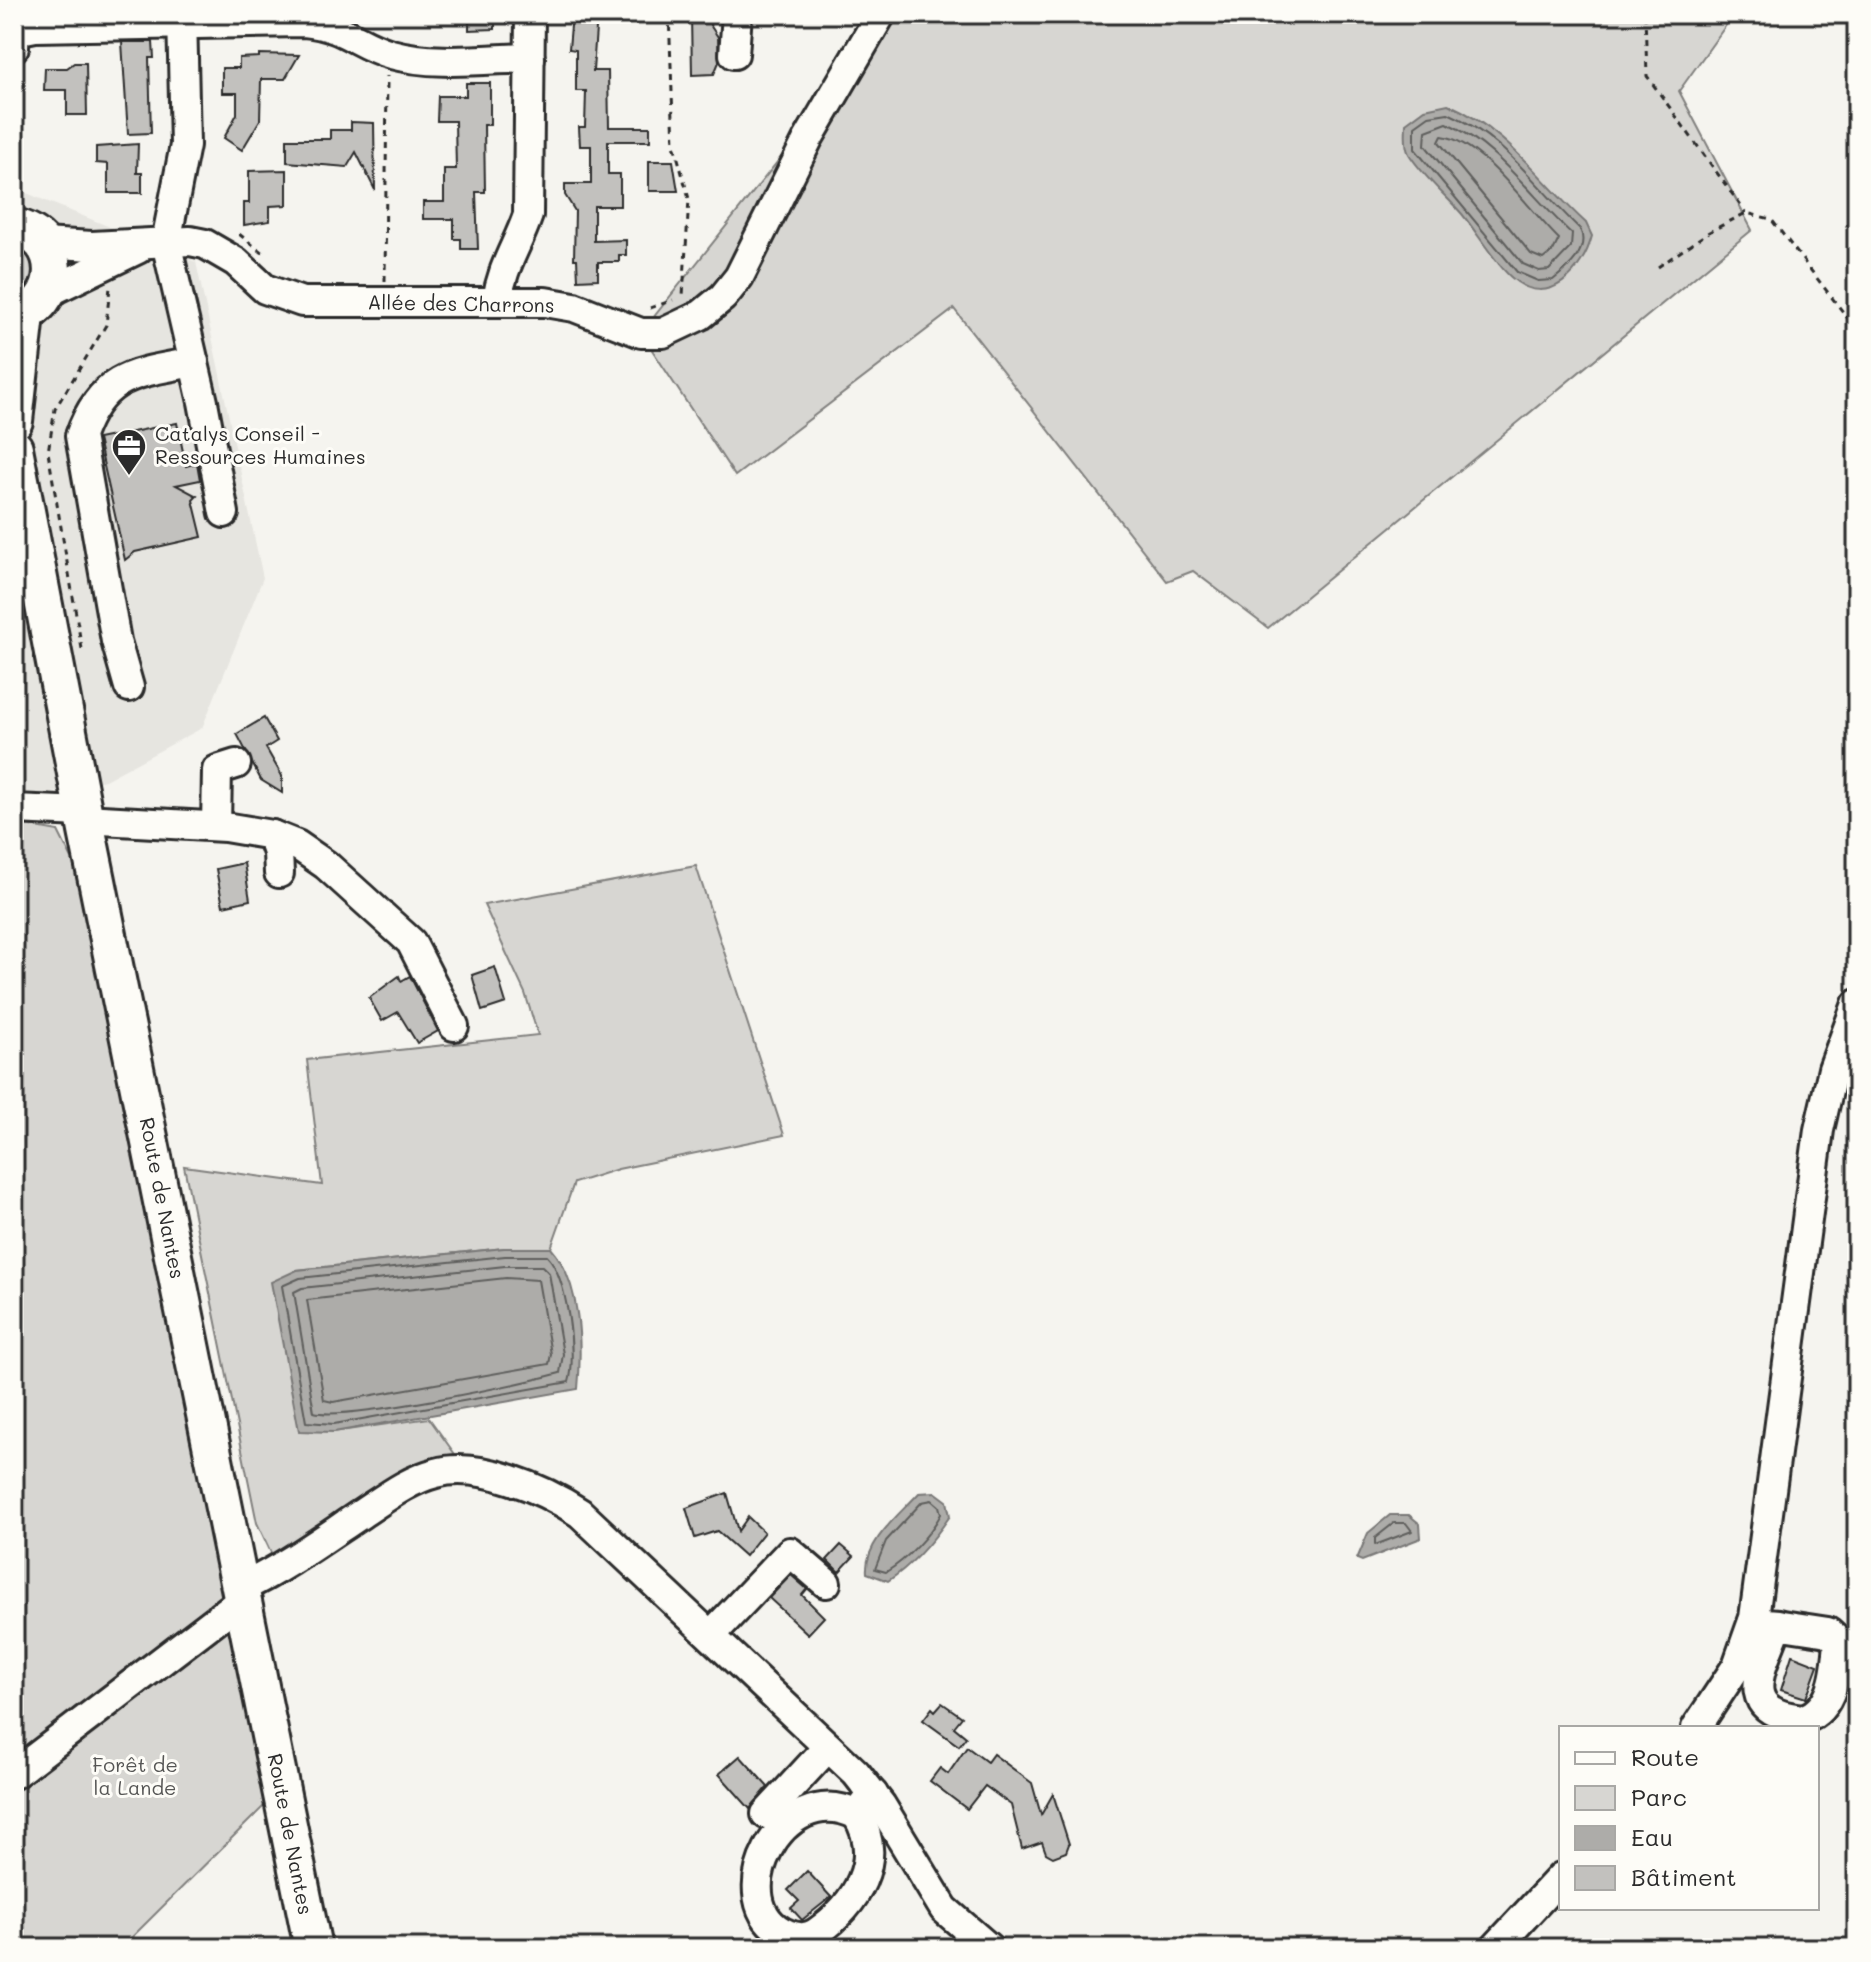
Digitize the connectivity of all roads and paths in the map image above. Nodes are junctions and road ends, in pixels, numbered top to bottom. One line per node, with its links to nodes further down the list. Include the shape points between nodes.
1 (530, 14): 10 (street)
2 (669, 14): 17 (path, via 674,144 689,199)
3 (737, 14): 9 (street)
4 (1645, 14): 11 (path, via 1647,76)
5 (880, 15): 18 (street, Allée des Charrons, via 808,139 739,277 701,315 663,333 641,333 574,307)
6 (182, 19): 7 (street, via 35,27 15,31); 8 (street, via 324,24); 13 (street, via 185,145)
7 (14, 47)
8 (388, 52): 10 (street, via 416,59); 16 (path)
9 (734, 54)
10 (530, 58): 18 (street, via 528,215 503,265)
11 (1746, 213): 15 (path); 20 (path, via 1771,219)
12 (29, 235): 13 (street, Allée des Charrons); 19 (main road, via 53,266)
13 (158, 243): 14 (street); 18 (street, Allée des Charrons, via 205,244 236,262 265,289 302,302); 21 (street)
14 (100, 267): 19 (street); 25 (path, via 111,290 106,325 55,409 48,452)
15 (1658, 267)
16 (385, 283)
17 (683, 296)
18 (497, 301)
19 (30, 308): 22 (main road)
20 (1857, 330)
21 (194, 362): 24 (street); 26 (street, via 129,374 115,382 80,436)
22 (14, 421)
23 (14, 448): 29 (main road, Route de Nantes)
24 (224, 513)
25 (83, 654)
26 (129, 687)
27 (236, 764): 30 (street, via 217,770)
28 (14, 809): 29 (street)
29 (84, 816): 30 (street); 36 (main road, Route de Nantes)
30 (216, 826): 31 (street)
31 (272, 835): 32 (street); 34 (street, via 326,865 411,942)
32 (279, 873)
33 (1857, 1004): 38 (street, via 1830,1078 1819,1130 1766,1623)
34 (454, 1026)
35 (826, 1583): 37 (street, via 790,1552)
36 (242, 1594): 37 (street, via 408,1484 437,1472 464,1471 534,1486 570,1506); 40 (street); 44 (main road, Route de Nantes)
37 (711, 1635): 39 (street)
38 (1697, 1726)
39 (828, 1747): 41 (street); 42 (street)
40 (14, 1774)
41 (865, 1804): 41 (street, via 870,1859 853,1895 814,1934 792,1936 777,1930 761,1905 758,1885 770,1844 803,1812); 45 (street, via 944,1909)
42 (766, 1814)
43 (1559, 1879): 46 (street)
44 (313, 1948)
45 (989, 1948)
46 (1495, 1948)

